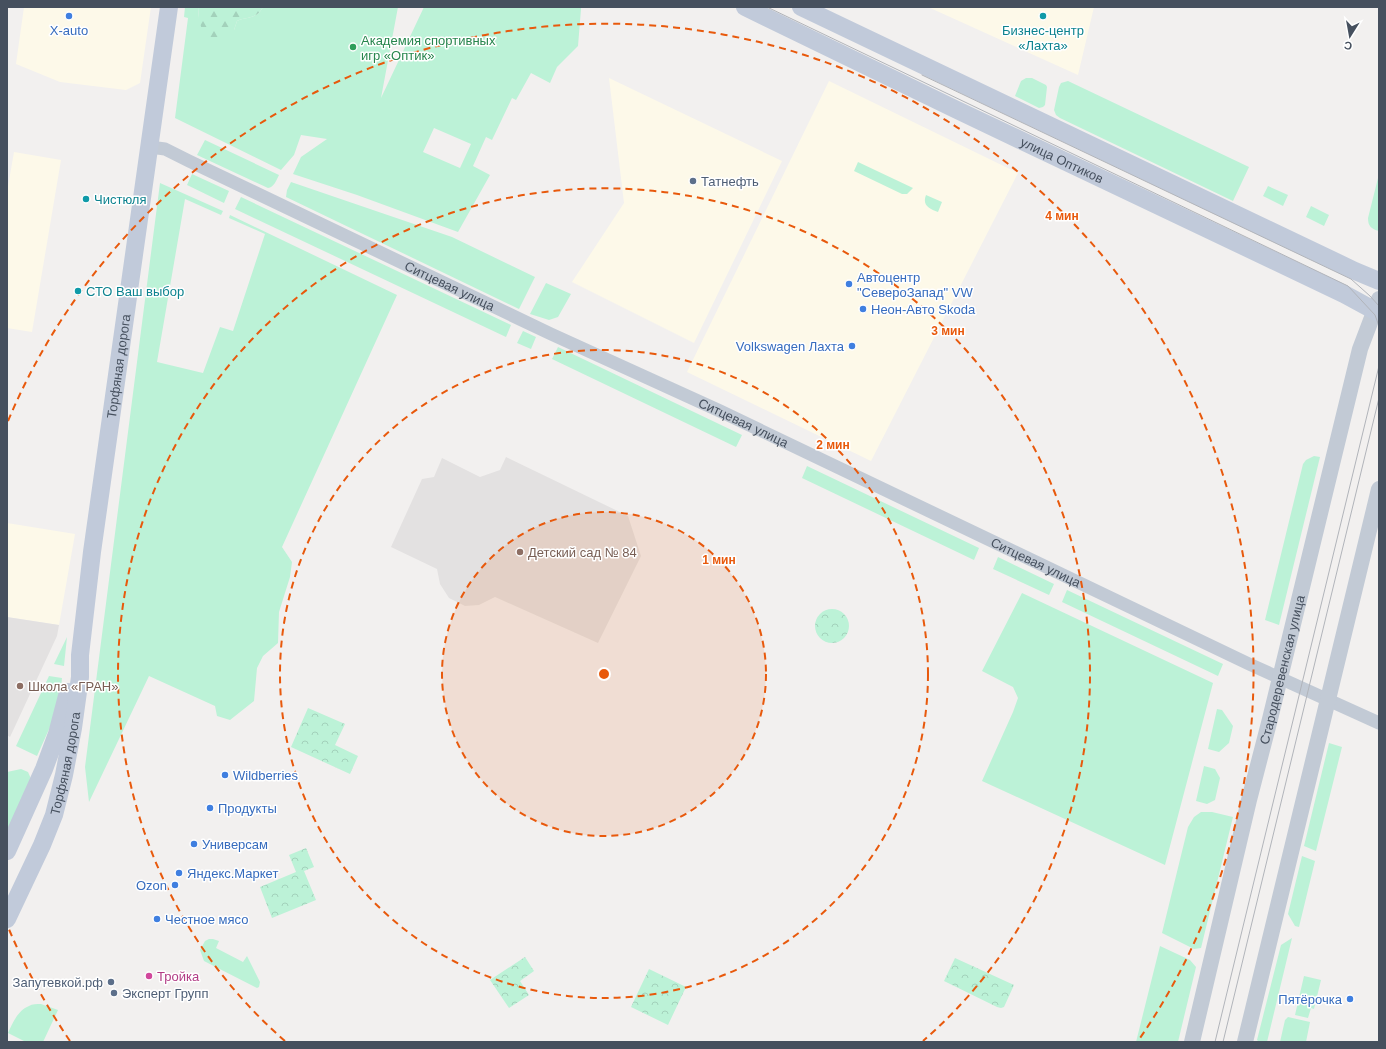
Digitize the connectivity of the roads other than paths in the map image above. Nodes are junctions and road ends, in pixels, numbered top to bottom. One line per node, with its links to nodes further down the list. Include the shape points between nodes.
1 (169, 7): 4 (main road, Торфяная дорога)
2 (745, 7): 6 (main road, улица Оптиков)
3 (801, 7): 5 (main road, улица Оптиков)
4 (150, 147): 8 (main road, Торфяная дорога, via 93,545); 9 (street, Ситцевая улица, via 165,149 189,160)
5 (1379, 281)
6 (1378, 308): 9 (street, Стародеревенская улица, via 1360,349)
7 (1379, 489): 10 (street)
8 (80, 655): 12 (main road, Торфяная дорога, via 44,769); 13 (main road, Торфяная дорога, via 78,696 54,815)
9 (1280, 678): 10 (street, Ситцевая улица); 14 (street, Стародеревенская улица)
10 (1328, 700): 11 (street, Ситцевая улица); 15 (street)
11 (1379, 723)
12 (7, 851)
13 (7, 919)
14 (1192, 1042)
15 (1245, 1042)

